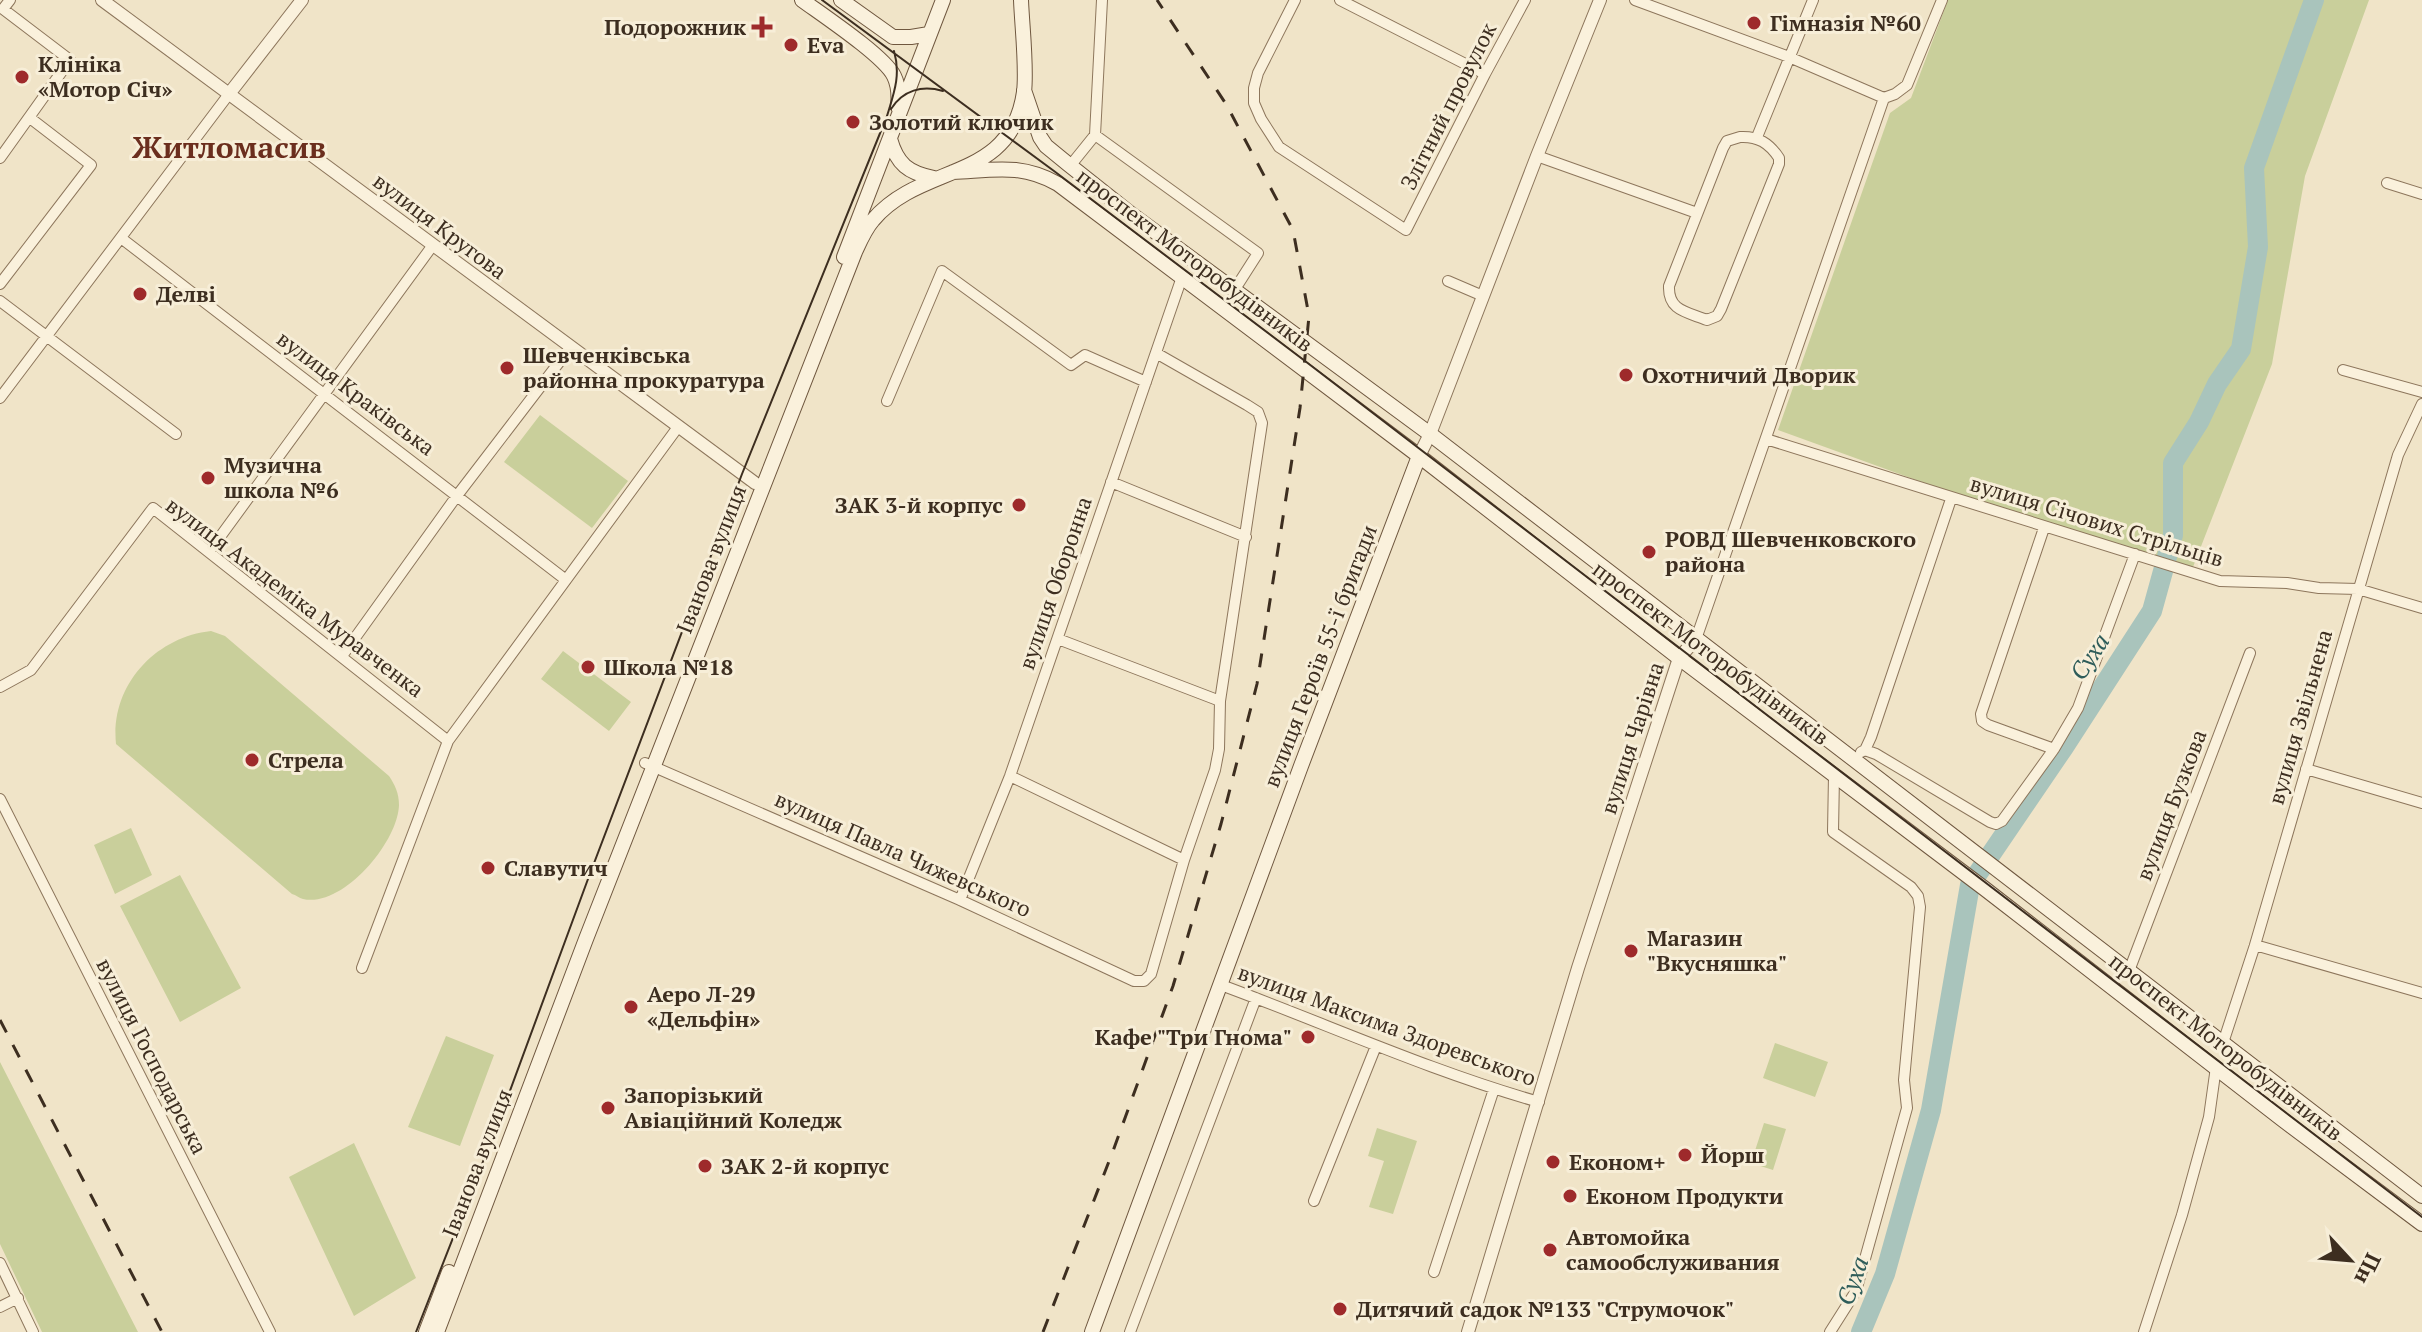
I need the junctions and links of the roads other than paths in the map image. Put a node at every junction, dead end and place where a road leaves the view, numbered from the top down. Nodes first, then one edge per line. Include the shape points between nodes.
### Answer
1 (102, 0) edge
2 (302, 0) edge
3 (802, 0) edge
4 (841, 0) edge
5 (943, 0) edge
6 (1021, 0) edge
7 (1102, 0) edge
8 (1295, 0) edge
9 (1340, 0) edge
10 (1525, 0) edge
11 (1600, 0) edge
12 (1635, 0) edge
13 (1813, 0) edge
14 (1942, 0) edge
15 (4, 8) edge
16 (929, 34) junction
17 (1789, 57) junction
18 (1485, 74) junction
19 (1024, 90) junction
20 (229, 94) junction
21 (1884, 98) junction
22 (30, 118) junction
23 (898, 119) junction
24 (1095, 135) junction
25 (1757, 137) junction
26 (890, 139) junction
27 (1537, 156) junction
28 (0, 158) edge
29 (1070, 166) junction
30 (953, 172) junction
31 (934, 178) junction
32 (2387, 183) dead end
33 (2422, 194) edge
34 (1697, 213) junction
35 (121, 238) junction
36 (433, 245) junction
37 (1182, 277) junction
38 (1448, 281) dead end
39 (0, 284) edge
40 (1235, 289) junction
41 (1483, 296) junction
42 (0, 301) edge
43 (46, 336) junction
44 (570, 348) junction
45 (1156, 353) junction
46 (2343, 370) dead end
47 (1146, 382) junction
48 (2422, 392) edge
49 (324, 394) junction
50 (0, 398) edge
51 (887, 401) dead end
52 (2422, 404) edge
53 (678, 427) junction
54 (176, 434) dead end
55 (1430, 434) junction
56 (1766, 439) junction
57 (1419, 456) junction
58 (1111, 482) junction
59 (755, 483) junction
60 (456, 497) junction
61 (1951, 499) junction
62 (2044, 528) junction
63 (1246, 537) junction
64 (209, 552) junction
65 (2135, 554) junction
66 (566, 580) junction
67 (2358, 589) junction
68 (2422, 608) edge
69 (1058, 639) junction
70 (1696, 639) junction
71 (2250, 653) dead end
72 (342, 656) junction
73 (1679, 658) junction
74 (0, 687) edge
75 (1220, 701) junction
76 (448, 741) junction
77 (2054, 749) junction
78 (1859, 754) junction
79 (650, 765) junction
80 (2306, 769) junction
81 (1834, 775) junction
82 (1010, 776) junction
83 (0, 799) edge
84 (2422, 803) edge
85 (1184, 860) junction
86 (960, 900) junction
87 (2255, 945) junction
88 (362, 968) dead end
89 (2129, 971) junction
90 (1221, 985) junction
91 (2422, 993) edge
92 (1256, 998) junction
93 (2223, 1043) junction
94 (1376, 1046) junction
95 (2216, 1067) junction
96 (1494, 1089) junction
97 (1539, 1102) junction
98 (2422, 1196) edge
99 (1314, 1201) dead end
100 (2422, 1224) edge
101 (0, 1263) edge
102 (1434, 1272) dead end
103 (18, 1298) junction
104 (0, 1307) edge
105 (33, 1332) edge
106 (270, 1332) edge
107 (426, 1332) edge
108 (437, 1332) edge
109 (1092, 1332) edge
110 (1130, 1332) edge
111 (1468, 1332) edge
112 (1830, 1332) edge
113 (2144, 1332) edge

1 - 20 street, вулиця Кругова
2 - 20 street
3 - 23 main road via 892,73
4 - 16 main road via 893,37
5 - 16 main road, Іванова вулиця
6 - 19 main road, Іванова вулиця
7 - 24 street
8 - 18 street, Злітний провулок via 1258,73 1254,103 1261,119 1279,147 1406,230
9 - 18 street
10 - 18 street, Злітний провулок
11 - 27 street, вулиця Героїв 55-ї бригади
12 - 17 street
13 - 17 street
14 - 21 street, вулиця Чарівна via 1907,85
15 - 22 street via 70,60
16 - 23 main road, Іванова вулиця
17 - 21 street
17 - 25 street
19 - 29 main road, проспект Моторобудівників via 1040,137
19 - 30 main road, Іванова вулиця via 1004,142
20 - 35 street
20 - 36 street, вулиця Кругова
21 - 56 street, вулиця Чарівна
22 - 28 street
22 - 39 street via 91,165
23 - 26 main road, Іванова вулиця
24 - 29 street
24 - 40 street via 1258,253
25 - 34 street via 1727,141
25 - 34 street via 1775,152 1779,164 1721,309 1707,320 1674,305 1668,294
26 - 31 main road via 895,158
26 - 59 main road, Іванова вулиця
27 - 34 street
27 - 41 street, вулиця Героїв 55-ї бригади
29 - 40 main road, проспект Моторобудівників
30 - 31 main road, Іванова вулиця
30 - 37 main road, проспект Моторобудівників via 1019,169 1039,174
31 - 79 main road, Іванова вулиця via 885,208 863,236
32 - 33 street
35 - 43 street
35 - 49 street, вулиця Краківська
36 - 44 street, вулиця Кругова
36 - 49 street
37 - 45 street, вулиця Оборонна
37 - 57 main road, проспект Моторобудівників
38 - 41 street
40 - 55 main road, проспект Моторобудівників
41 - 55 street, вулиця Героїв 55-ї бригади
42 - 43 street
43 - 50 street
43 - 54 street
44 - 53 street, вулиця Кругова
44 - 60 street
45 - 47 street, вулиця Оборонна
45 - 63 street via 1258,412 1262,423
46 - 48 street
47 - 51 street via 1085,355 1071,365 942,271
47 - 58 street, вулиця Оборонна
49 - 60 street, вулиця Краківська
49 - 64 street
52 - 67 street, вулиця Звільнена via 2398,455
53 - 59 street, вулиця Кругова
53 - 66 street
55 - 57 street, вулиця Героїв 55-ї бригади
55 - 70 main road, проспект Моторобудівників
56 - 61 street, вулиця Січових Стрільців
56 - 70 street, вулиця Чарівна
57 - 73 main road, проспект Моторобудівників
57 - 90 main road, вулиця Героїв 55-ї бригади
58 - 63 street
58 - 69 street, вулиця Оборонна
59 - 79 main road, Іванова вулиця
60 - 66 street, вулиця Краківська
60 - 72 street
61 - 62 street, вулиця Січових Стрільців
61 - 78 street
62 - 65 street, вулиця Січових Стрільців
62 - 77 street via 1981,714 1988,725
63 - 75 street
64 - 72 street, вулиця Академіка Муравченка
64 - 74 street, вулиця Академіка Муравченка via 153,508 31,670
65 - 67 street, вулиця Січових Стрільців via 2220,581
65 - 77 street via 2078,708
66 - 76 street
67 - 68 street, вулиця Січових Стрільців
67 - 80 street, вулиця Звільнена
69 - 75 street
69 - 82 street, вулиця Оборонна
70 - 73 street, вулиця Чарівна
70 - 78 main road, проспект Моторобудівників
71 - 89 street, вулиця Бузкова
72 - 76 street, вулиця Академіка Муравченка
73 - 81 main road, проспект Моторобудівників
73 - 97 street, вулиця Чарівна
75 - 85 street via 1215,770
76 - 88 street
77 - 78 street via 1996,824 1876,754
78 - 89 main road, проспект Моторобудівників via 1954,837
79 - 86 street, вулиця Павла Чижевського
79 - 107 main road, Іванова вулиця
79 - 108 main road, Іванова вулиця
80 - 84 street
80 - 87 street, вулиця Звільнена
81 - 95 main road, проспект Моторобудівників
81 - 112 street via 1833,832 1911,887 1920,907 1904,1080 1907,1108 1856,1291
82 - 85 street
82 - 86 street, вулиця Оборонна
83 - 106 street, вулиця Господарська
85 - 86 street, вулиця Павла Чижевського via 1151,974 1144,981 1134,981
87 - 91 street
87 - 93 street, вулиця Звільнена
89 - 93 main road, проспект Моторобудівників
90 - 92 street, вулиця Максима Здоревського
90 - 109 main road, вулиця Героїв 55-ї бригади
92 - 94 street, вулиця Максима Здоревського
92 - 110 street
93 - 98 main road, проспект Моторобудівників
94 - 96 street, вулиця Максима Здоревського
94 - 99 street
95 - 100 main road, проспект Моторобудівників
95 - 113 street via 2209,1117
96 - 97 street, вулиця Максима Здоревського
96 - 102 street
97 - 111 street, вулиця Чарівна
101 - 103 street
103 - 104 street
103 - 105 street

